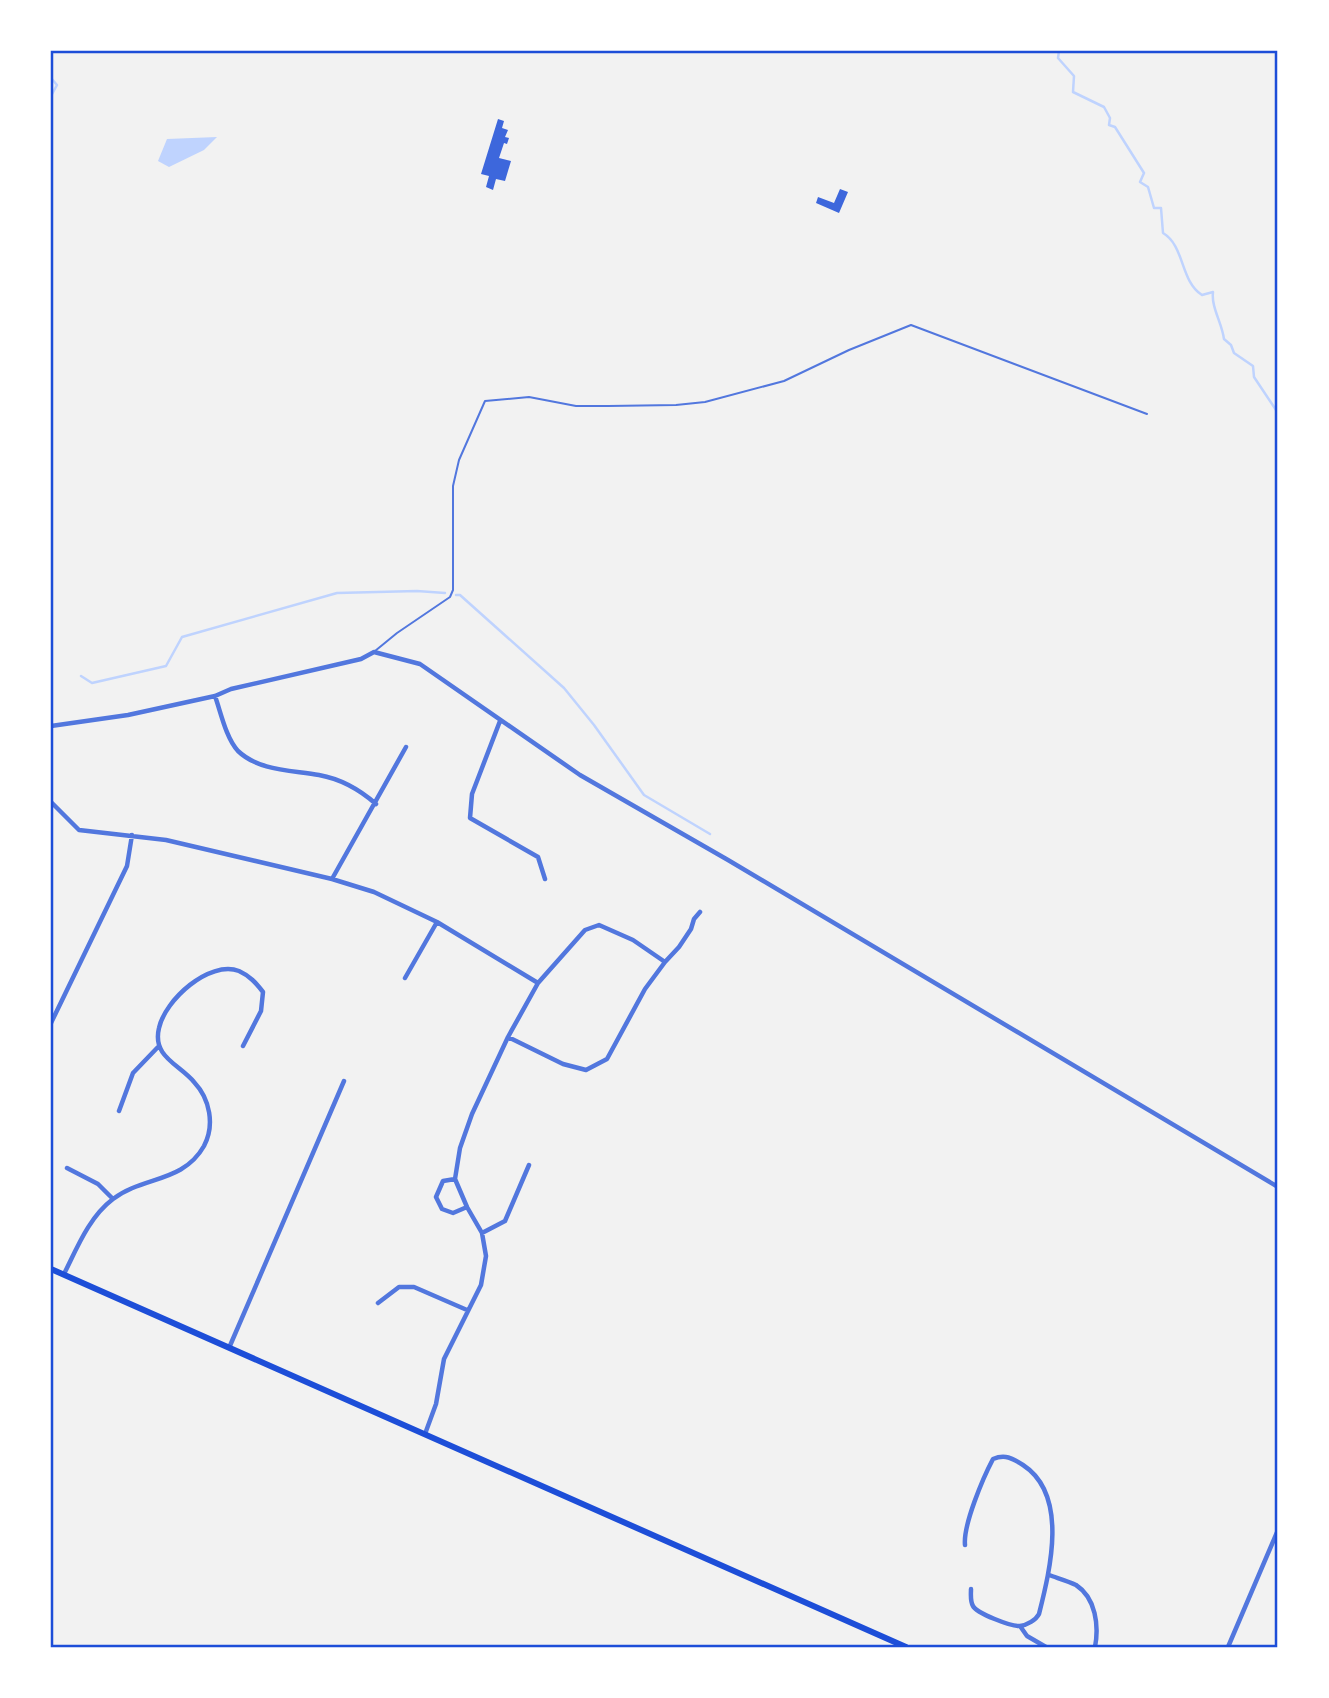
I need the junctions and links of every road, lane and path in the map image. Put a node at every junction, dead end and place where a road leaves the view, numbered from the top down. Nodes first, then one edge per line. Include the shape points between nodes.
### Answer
1 (1147, 414) dead end
2 (374, 652) junction
3 (215, 696) junction
4 (500, 721) junction
5 (51, 726) edge
6 (406, 747) dead end
7 (51, 802) edge
8 (376, 804) junction
9 (132, 835) junction
10 (332, 879) junction
11 (545, 879) dead end
12 (700, 912) dead end
13 (437, 922) junction
14 (665, 962) junction
15 (405, 978) dead end
16 (538, 983) junction
17 (51, 1023) edge
18 (508, 1037) junction
19 (243, 1046) dead end
20 (158, 1047) junction
21 (344, 1081) dead end
22 (119, 1111) dead end
23 (529, 1165) dead end
24 (67, 1168) dead end
25 (456, 1179) junction
26 (1278, 1187) edge
27 (113, 1199) junction
28 (467, 1207) junction
29 (482, 1233) junction
30 (51, 1269) edge
31 (64, 1274) junction
32 (378, 1303) dead end
33 (467, 1310) junction
34 (228, 1348) junction
35 (425, 1434) junction
36 (1278, 1530) edge
37 (965, 1545) dead end
38 (1049, 1575) junction
39 (971, 1588) dead end
40 (1020, 1626) junction
41 (906, 1647) edge
42 (1046, 1647) edge
43 (1095, 1647) edge
44 (1228, 1647) edge

1 - 2 lane via 911,325 784,381 705,402 576,406 529,397 485,401 459,460 453,486 450,597
2 - 3 street
2 - 4 street via 420,664
3 - 5 street
3 - 8 street via 236,749 253,762 358,788
4 - 11 street via 472,794 470,818 538,857
4 - 26 street via 580,775
6 - 8 street
7 - 9 street via 79,830
8 - 10 street
9 - 10 street
9 - 17 street via 127,866
10 - 13 street via 374,892
12 - 14 street
13 - 15 street
13 - 16 street
14 - 16 street via 633,940 599,925 585,930
14 - 18 street via 607,1059 586,1070
16 - 18 street
18 - 25 street via 472,1114 460,1148
19 - 20 street via 261,1011 263,992 254,979 237,970 214,972 189,985 164,1016
20 - 22 street via 133,1073
20 - 27 street via 194,1081 207,1101 211,1124 191,1163 174,1175 135,1186
21 - 34 street
23 - 29 street via 505,1221
24 - 27 street via 98,1184
25 - 28 street
25 - 28 street via 443,1181 436,1197 442,1209 453,1213
27 - 31 street via 85,1232
28 - 29 street
29 - 33 street via 486,1256 481,1285
30 - 31 main road
31 - 34 main road
32 - 33 street via 399,1287 414,1287
33 - 35 street via 444,1359
34 - 35 main road
35 - 41 main road
36 - 44 street
37 - 38 street via 967,1520 989,1466 993,1459 1009,1456 1035,1475 1049,1503
38 - 40 street via 1037,1618
38 - 43 street via 1077,1586 1093,1606 1098,1634
39 - 40 street via 977,1611
40 - 42 street

